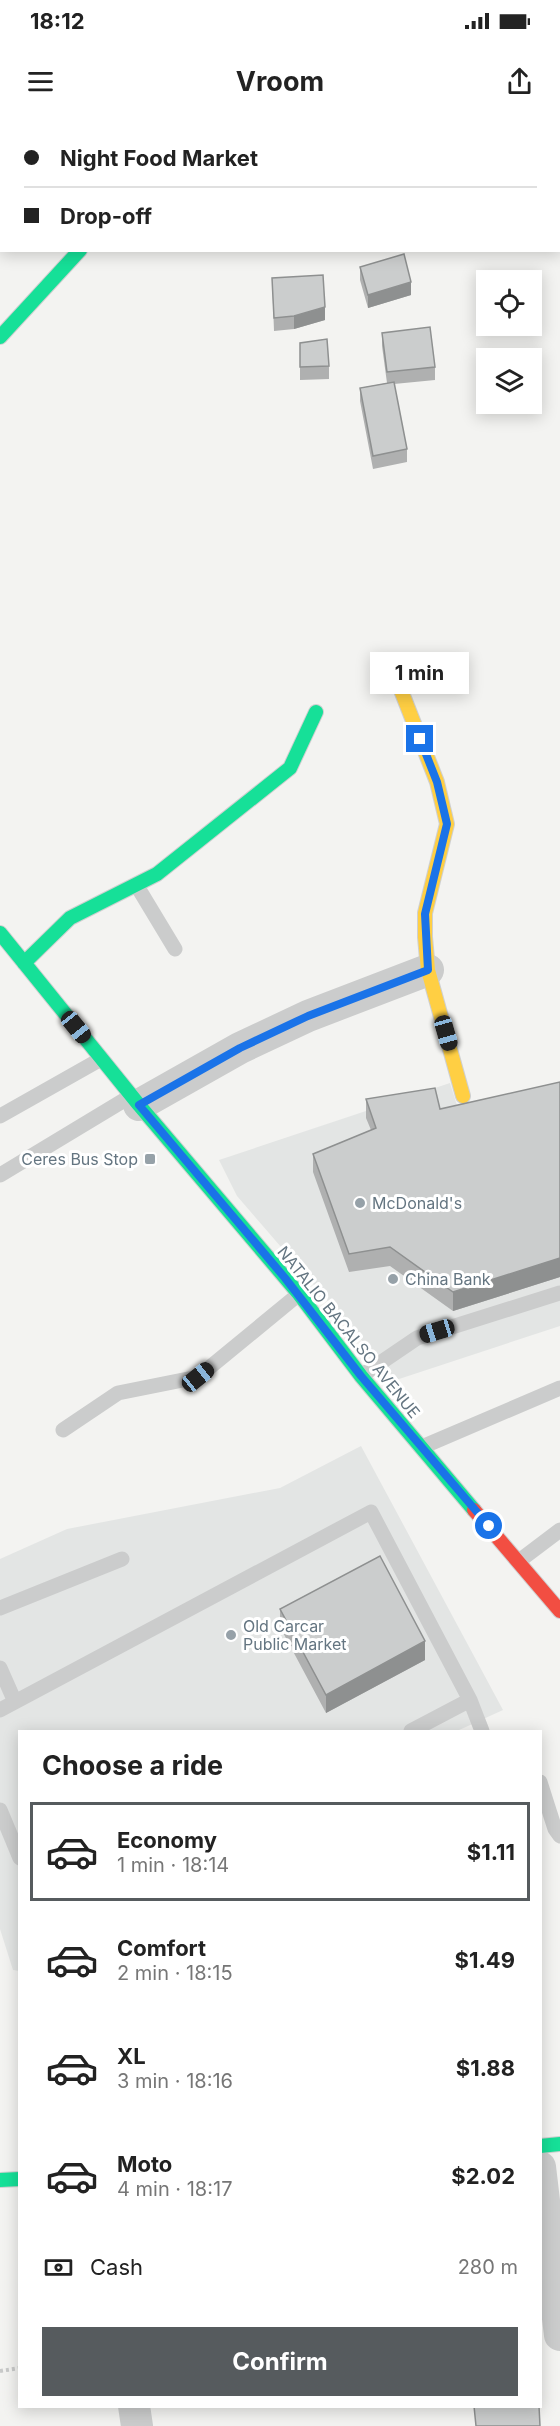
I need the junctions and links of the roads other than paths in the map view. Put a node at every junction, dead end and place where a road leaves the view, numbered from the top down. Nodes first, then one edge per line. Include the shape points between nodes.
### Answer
1 (78, 252) edge
2 (0, 337) edge
3 (395, 675) dead end
4 (316, 712) dead end
5 (137, 886) junction
6 (0, 933) edge
7 (176, 949) dead end
8 (24, 963) junction
9 (428, 970) junction
10 (101, 1059) junction
11 (463, 1096) dead end
12 (135, 1100) junction
13 (0, 1116) edge
14 (0, 1175) edge
15 (560, 1293) edge
16 (298, 1294) junction
17 (361, 1376) junction
18 (560, 1388) edge
19 (63, 1430) dead end
20 (422, 1447) junction
21 (560, 1530) edge
22 (122, 1559) dead end
23 (519, 1561) junction
24 (0, 1608) edge
25 (560, 1611) edge
26 (0, 1668) edge
27 (470, 1700) junction
28 (15, 1702) junction
29 (0, 1710) edge
30 (413, 1730) edge
31 (482, 1730) edge
32 (542, 1794) edge
33 (0, 1810) edge
34 (546, 1818) edge
35 (560, 1836) edge
36 (18, 1853) edge
37 (560, 2144) edge
38 (542, 2146) edge
39 (18, 2179) edge
40 (0, 2180) edge
41 (542, 2204) edge
42 (546, 2275) edge
43 (560, 2335) edge
44 (134, 2408) edge
45 (137, 2426) edge

1 - 2 main road
3 - 9 main road via 437,782 447,824 425,914
4 - 5 main road via 290,768
5 - 7 lane
5 - 8 main road via 70,918
6 - 8 main road, NATALIO BACALSO AVENUE
8 - 10 main road, NATALIO BACALSO AVENUE
9 - 11 main road
9 - 12 street via 308,1016
10 - 12 main road, NATALIO BACALSO AVENUE
10 - 13 lane
12 - 14 lane
12 - 16 main road, NATALIO BACALSO AVENUE
15 - 17 lane via 417,1338
16 - 17 main road, NATALIO BACALSO AVENUE
16 - 19 lane via 198,1377 118,1393
17 - 20 main road, NATALIO BACALSO AVENUE
18 - 20 lane
20 - 23 main road, NATALIO BACALSO AVENUE
21 - 23 lane
22 - 24 lane
23 - 25 main road, NATALIO BACALSO AVENUE
26 - 28 lane
27 - 28 lane via 371,1512
27 - 30 lane
27 - 31 lane
28 - 29 lane
32 - 34 lane
33 - 36 lane
34 - 35 lane
37 - 38 main road
39 - 40 main road
41 - 42 street
42 - 43 street
44 - 45 street

